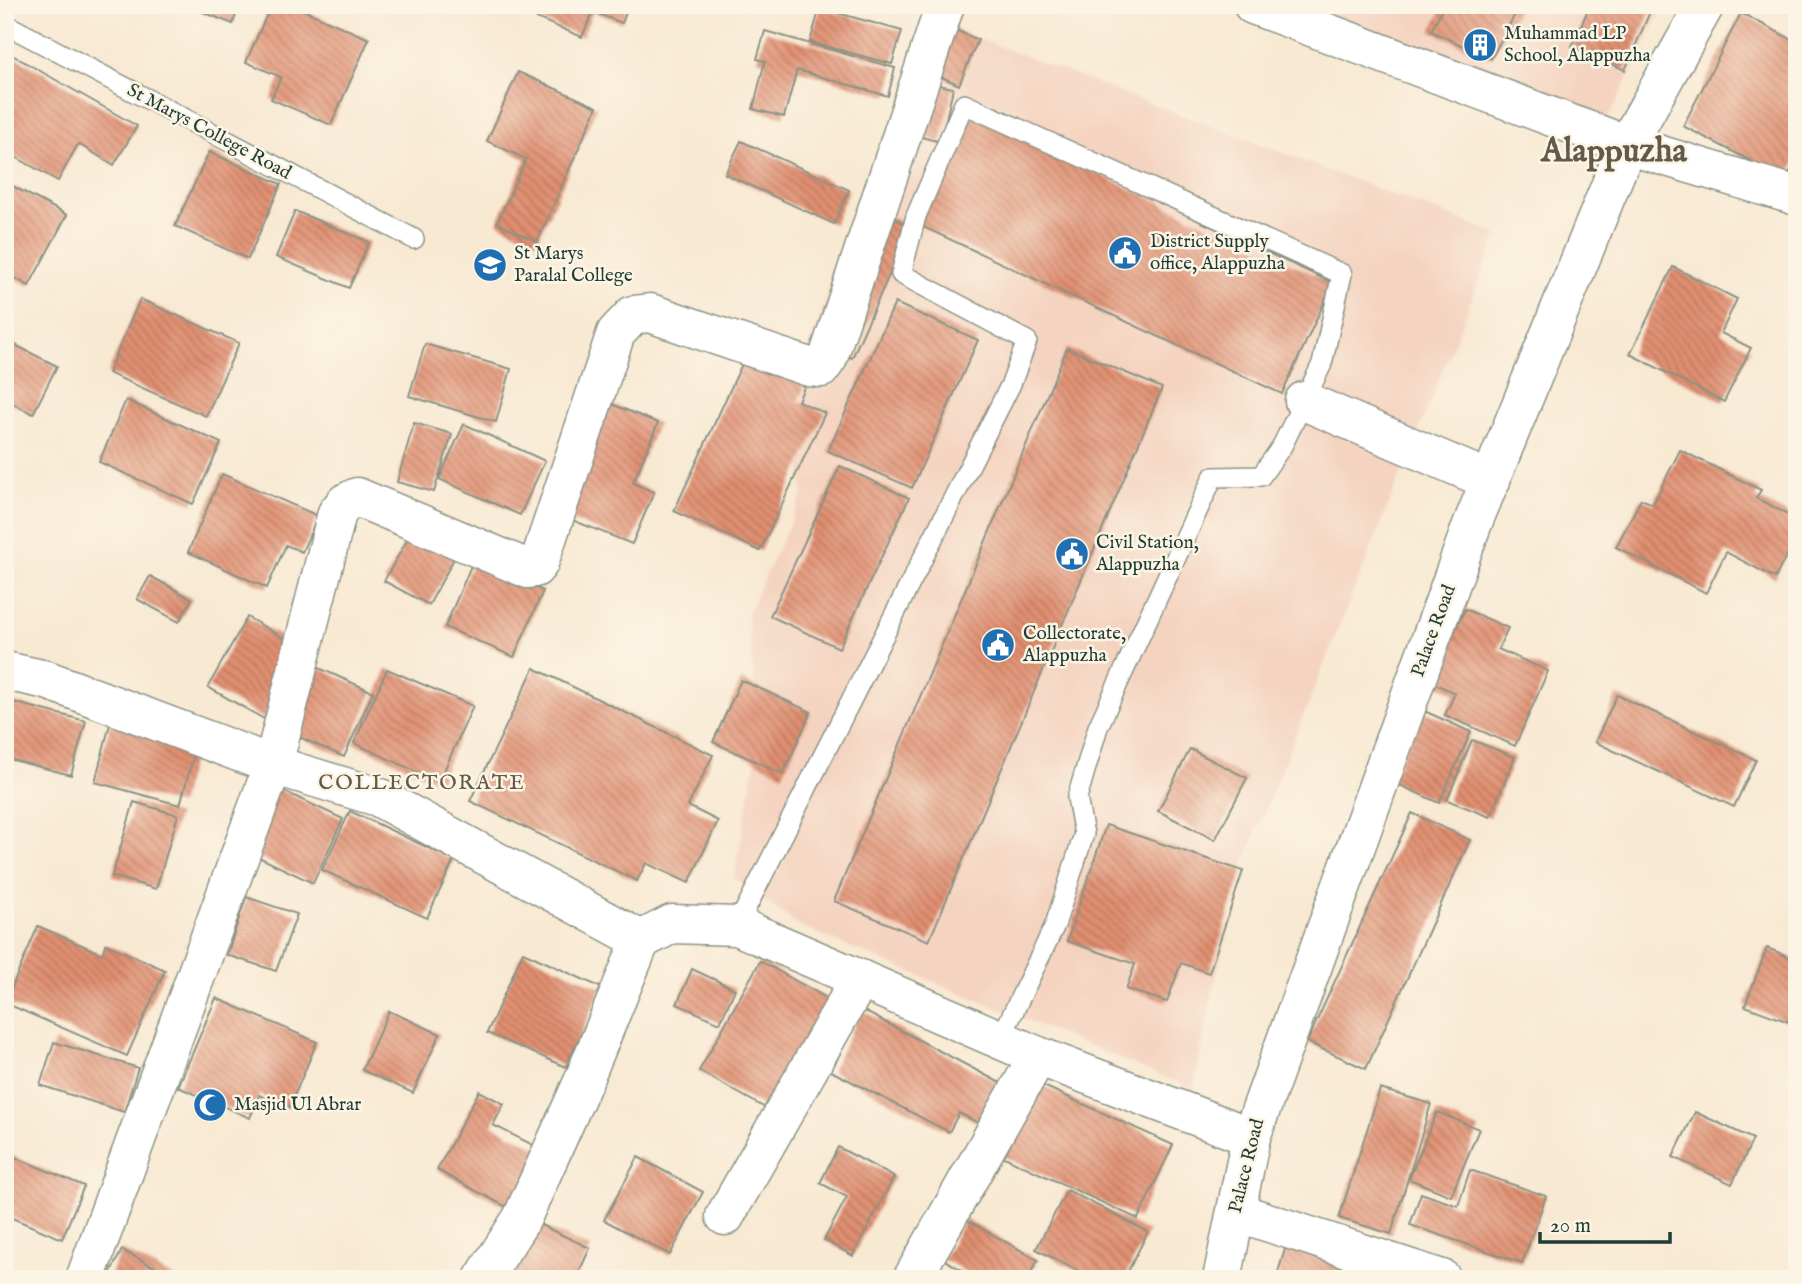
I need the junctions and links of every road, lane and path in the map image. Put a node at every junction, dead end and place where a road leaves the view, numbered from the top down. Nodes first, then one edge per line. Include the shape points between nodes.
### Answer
1 (945, 5) edge
2 (1253, 5) edge
3 (1704, 5) edge
4 (5, 24) edge
5 (1627, 145) junction
6 (1797, 196) edge
7 (414, 239) dead end
8 (1304, 401) junction
9 (1491, 481) junction
10 (5, 671) edge
11 (272, 765) junction
12 (737, 926) junction
13 (641, 940) junction
14 (860, 979) junction
15 (1000, 1040) junction
16 (1038, 1056) junction
17 (1251, 1138) junction
18 (1236, 1212) junction
19 (725, 1216) dead end
20 (85, 1279) edge
21 (483, 1279) edge
22 (912, 1279) edge
23 (1222, 1279) edge
24 (1442, 1279) edge

1 - 11 street via 821,368 650,313 633,315 616,333 535,568 528,569 357,497 345,503 337,513
2 - 5 street
3 - 5 street, Palace Road
4 - 7 lane, St Marys College Road
5 - 6 street
5 - 9 street, Palace Road
8 - 9 street
8 - 12 lane via 1322,364 1342,274 964,104 916,216 901,274 1027,341 1011,384
8 - 15 lane via 1261,476 1213,477 1098,727 1077,798 1084,834 1055,925
9 - 17 street, Palace Road
10 - 11 street via 47,680
11 - 13 street via 377,797
11 - 20 street
12 - 13 street via 673,924
12 - 14 street
13 - 21 street via 522,1218
14 - 15 street
14 - 19 street
15 - 16 street
16 - 17 street
16 - 22 street
17 - 18 street, Palace Road
18 - 23 street, Palace Road
18 - 24 street

